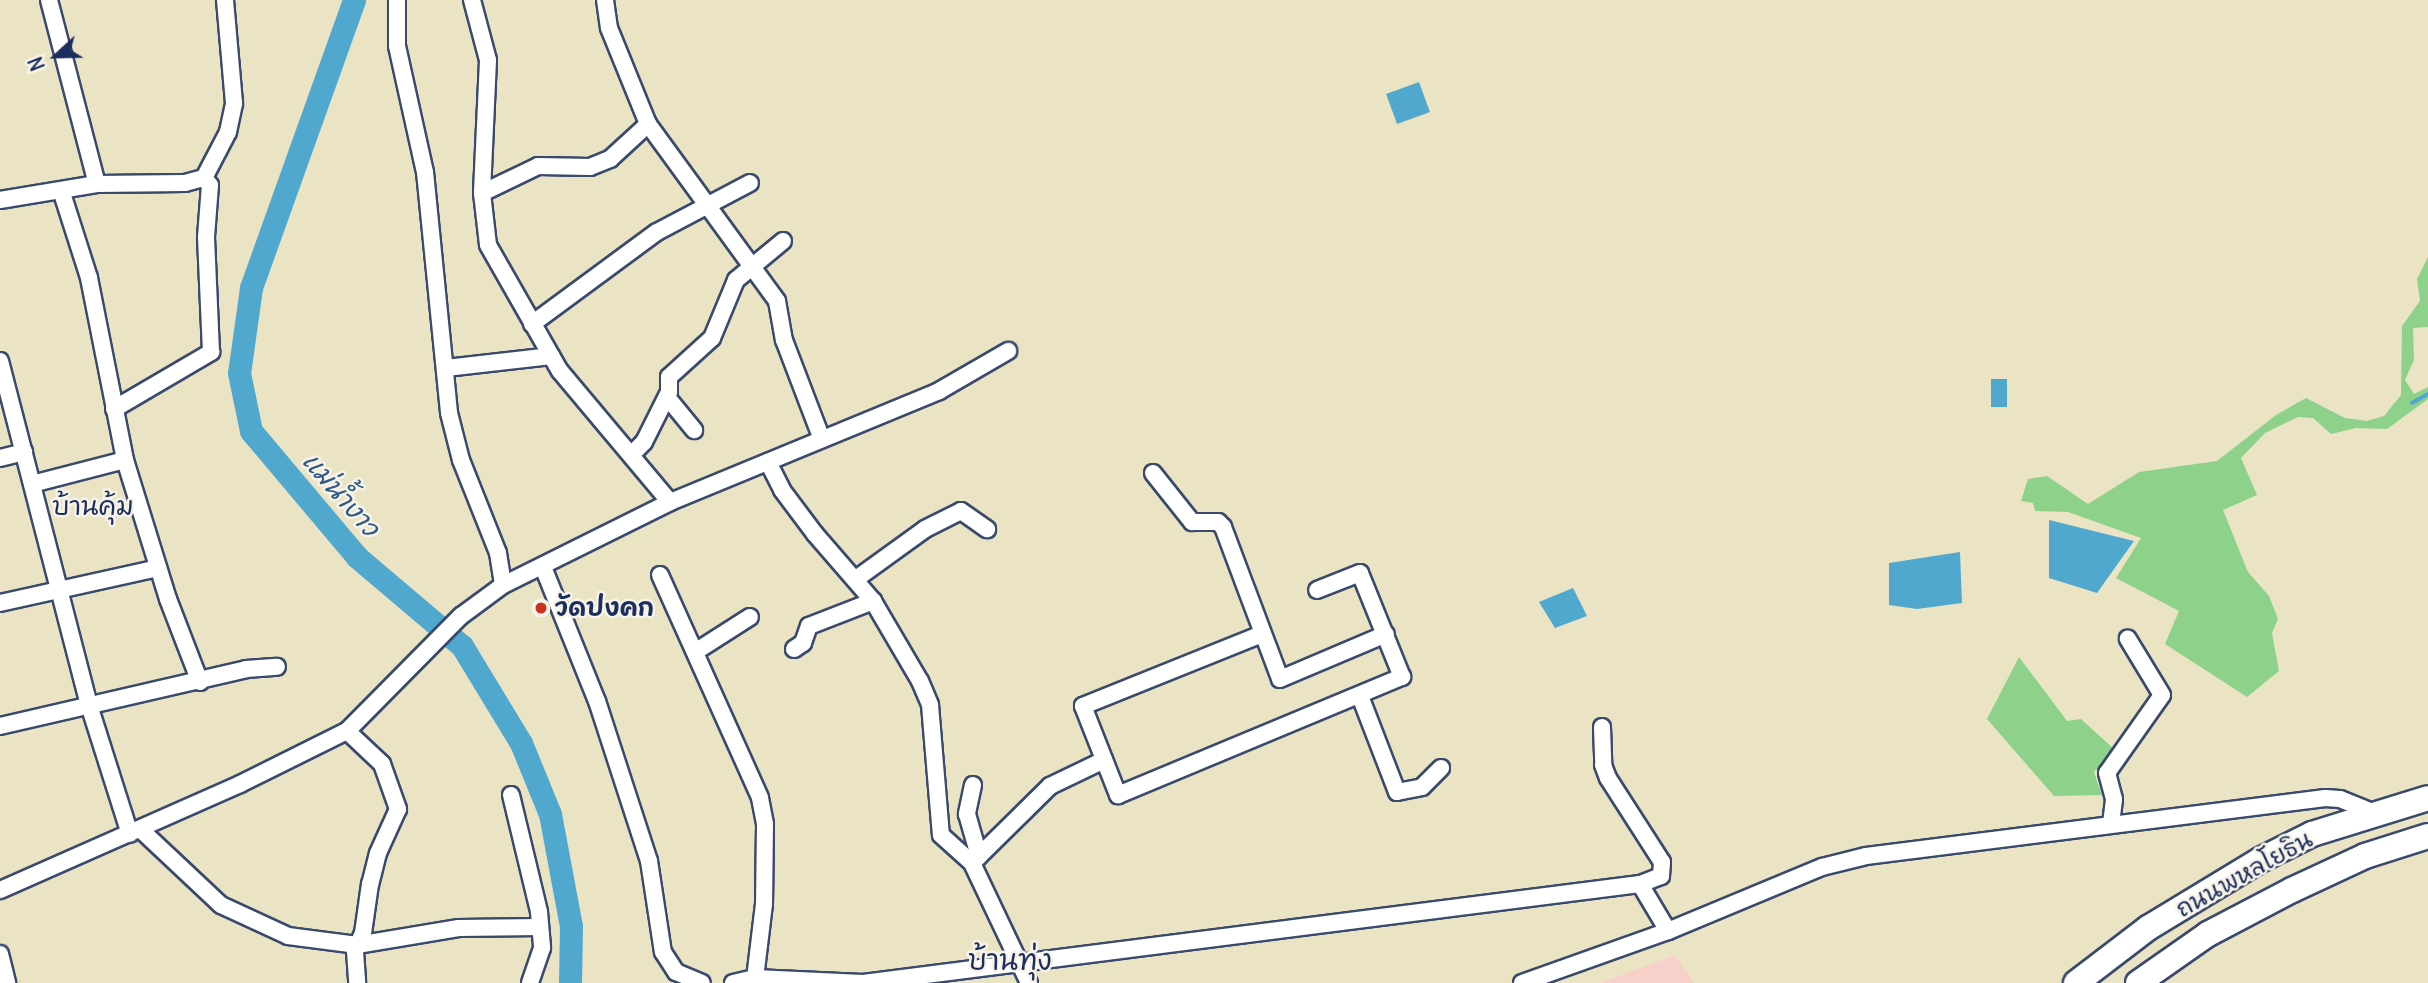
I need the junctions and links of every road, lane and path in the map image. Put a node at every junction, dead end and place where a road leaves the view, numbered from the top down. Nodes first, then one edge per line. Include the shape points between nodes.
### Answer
1 (50, 0) edge
2 (225, 0) edge
3 (397, 0) edge
4 (472, 0) edge
5 (605, 0) edge
6 (648, 124) junction
7 (204, 177) junction
8 (750, 183) dead end
9 (97, 184) junction
10 (61, 190) junction
11 (482, 193) junction
12 (0, 201) edge
13 (710, 204) junction
14 (783, 241) dead end
15 (749, 265) junction
16 (532, 324) junction
17 (1008, 351) dead end
18 (551, 356) junction
19 (0, 361) edge
20 (446, 368) junction
21 (667, 397) junction
22 (114, 409) junction
23 (694, 430) dead end
24 (821, 437) junction
25 (24, 452) junction
26 (632, 454) junction
27 (0, 458) edge
28 (125, 460) junction
29 (768, 462) junction
30 (1153, 473) dead end
31 (32, 484) junction
32 (670, 502) junction
33 (987, 529) dead end
34 (543, 567) junction
35 (158, 568) junction
36 (660, 575) dead end
37 (856, 579) junction
38 (503, 585) junction
39 (1317, 590) dead end
40 (60, 591) junction
41 (873, 601) junction
42 (0, 603) edge
43 (750, 617) dead end
44 (1386, 634) junction
45 (1262, 635) junction
46 (2128, 639) dead end
47 (794, 649) dead end
48 (695, 652) junction
49 (277, 667) dead end
50 (200, 682) junction
51 (1360, 696) junction
52 (89, 705) junction
53 (0, 726) edge
54 (1602, 727) dead end
55 (346, 731) junction
56 (1104, 760) junction
57 (1441, 768) dead end
58 (973, 785) dead end
59 (511, 795) dead end
60 (2428, 797) edge
61 (2374, 813) junction
62 (2110, 824) junction
63 (135, 831) junction
64 (2428, 836) edge
65 (976, 860) junction
66 (1640, 884) junction
67 (0, 890) edge
68 (540, 927) junction
69 (1668, 931) junction
70 (358, 946) junction
71 (0, 954) edge
72 (1018, 962) junction
73 (675, 977) edge
74 (755, 978) junction
75 (7, 983) edge
76 (356, 983) edge
77 (530, 983) edge
78 (702, 983) edge
79 (733, 983) edge
80 (1029, 983) edge
81 (1522, 983) edge
82 (2076, 983) edge
83 (2138, 983) edge

1 - 9 street
2 - 7 street via 234,103 228,132
3 - 20 street via 397,46 425,173
4 - 11 street via 488,60
5 - 6 street via 610,28
6 - 11 street via 610,159 590,167 538,166
6 - 13 street
7 - 9 street via 185,183
7 - 22 street via 210,185 206,249 211,352
8 - 13 street
9 - 10 street
10 - 12 street
10 - 22 street via 89,278
11 - 16 street via 488,245
13 - 15 street
13 - 16 street via 657,232
14 - 15 street
15 - 21 street via 727,298 712,338 669,377
15 - 24 street via 778,301 785,340
16 - 18 street
17 - 24 street via 939,391
18 - 20 street
18 - 26 street
19 - 25 street
20 - 38 street via 455,438 498,553
21 - 23 street
21 - 26 street via 644,442
22 - 28 street
24 - 29 street
25 - 27 street
25 - 31 street
26 - 32 street
28 - 31 street
28 - 35 street
29 - 32 street
29 - 37 street via 807,523
30 - 45 street via 1192,522 1218,522 1223,527
31 - 40 street
32 - 34 street
33 - 37 street via 961,511 925,529
34 - 38 street
34 - 73 street via 597,701 649,861 663,952
35 - 40 street
35 - 50 street
36 - 48 street
37 - 41 street
38 - 55 street via 461,616
39 - 44 street via 1360,573
40 - 42 street
40 - 52 street
41 - 47 street via 809,626 803,643
41 - 65 street via 930,705 941,835
43 - 48 street
44 - 45 street via 1280,679
44 - 51 street via 1402,677
45 - 56 street via 1083,706
46 - 62 street via 2162,695 2107,773 2114,799
48 - 74 street via 762,808 764,904
49 - 50 street via 246,669
50 - 52 street
51 - 56 street via 1118,795
51 - 57 street via 1397,792 1422,787
52 - 53 street
52 - 63 street
54 - 66 street via 1608,778 1662,862 1661,876
55 - 63 street
55 - 70 street via 382,764 398,809 377,853
56 - 65 street via 1050,786
58 - 65 street via 968,814
59 - 68 street
60 - 61 highway, ถนนพหลโยธิน
61 - 62 street via 2325,798
61 - 82 highway, ถนนพหลโยธิน via 2312,835 2197,896
62 - 69 street via 1855,859 1774,886
63 - 67 street
63 - 70 street via 221,905 288,936
64 - 83 highway, ถนนพหลโยธิน via 2365,856 2291,890 2208,934
65 - 72 street
66 - 69 street
66 - 72 street
68 - 70 street via 459,928
68 - 77 street via 542,948
69 - 81 street
70 - 76 street
71 - 75 street
72 - 74 street via 863,983
72 - 80 street
73 - 78 street
74 - 79 street

